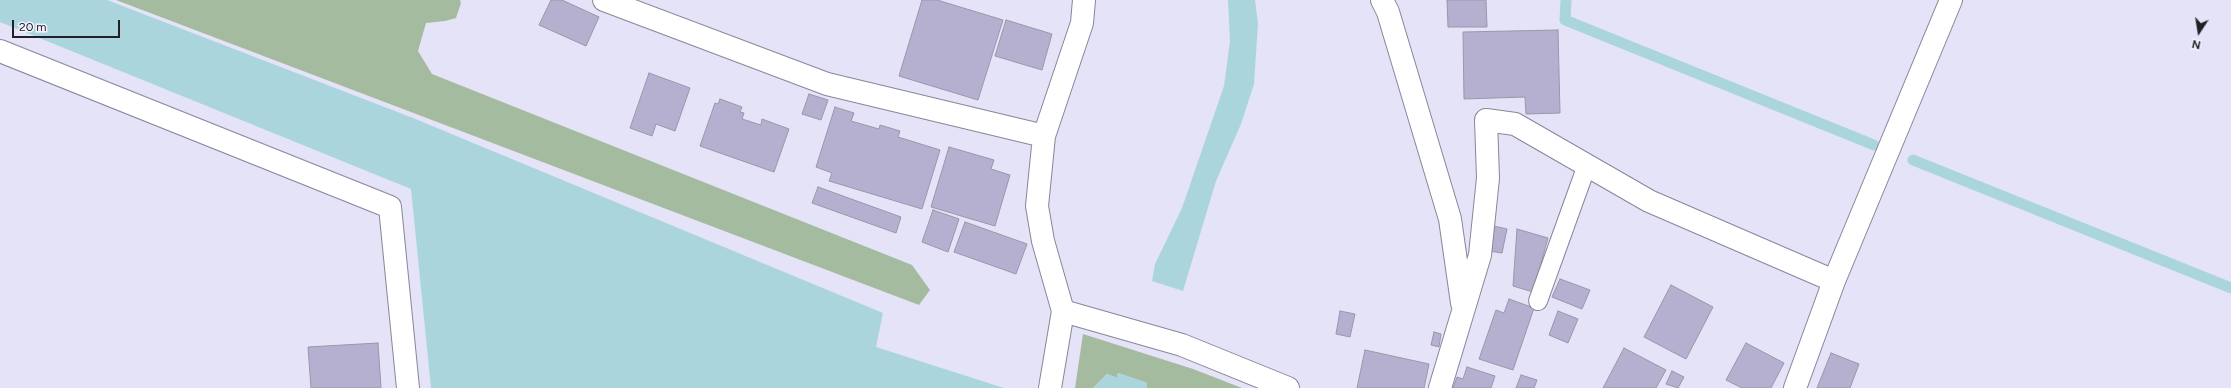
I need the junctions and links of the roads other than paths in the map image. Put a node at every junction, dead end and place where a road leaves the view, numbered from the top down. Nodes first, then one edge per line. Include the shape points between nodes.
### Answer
1 (604, 0) edge
2 (1084, 0) edge
3 (1382, 0) edge
4 (1951, 0) edge
5 (0, 51) edge
6 (1044, 136) junction
7 (1587, 165) junction
8 (1834, 281) junction
9 (1538, 301) dead end
10 (1463, 308) junction
11 (1063, 311) junction
12 (1050, 386) edge
13 (408, 388) edge
14 (1288, 388) edge
15 (1440, 388) edge
16 (1795, 388) edge

1 - 6 street via 827,84
2 - 6 street via 1082,23
3 - 10 street via 1388,12 1450,219
4 - 8 street
5 - 13 street via 390,207
6 - 11 street via 1036,206
7 - 8 street via 1649,201
7 - 9 lane
7 - 10 street via 1515,124 1486,120 1488,178 1480,255
8 - 16 street
10 - 15 street
11 - 12 street
11 - 14 street via 1182,345

